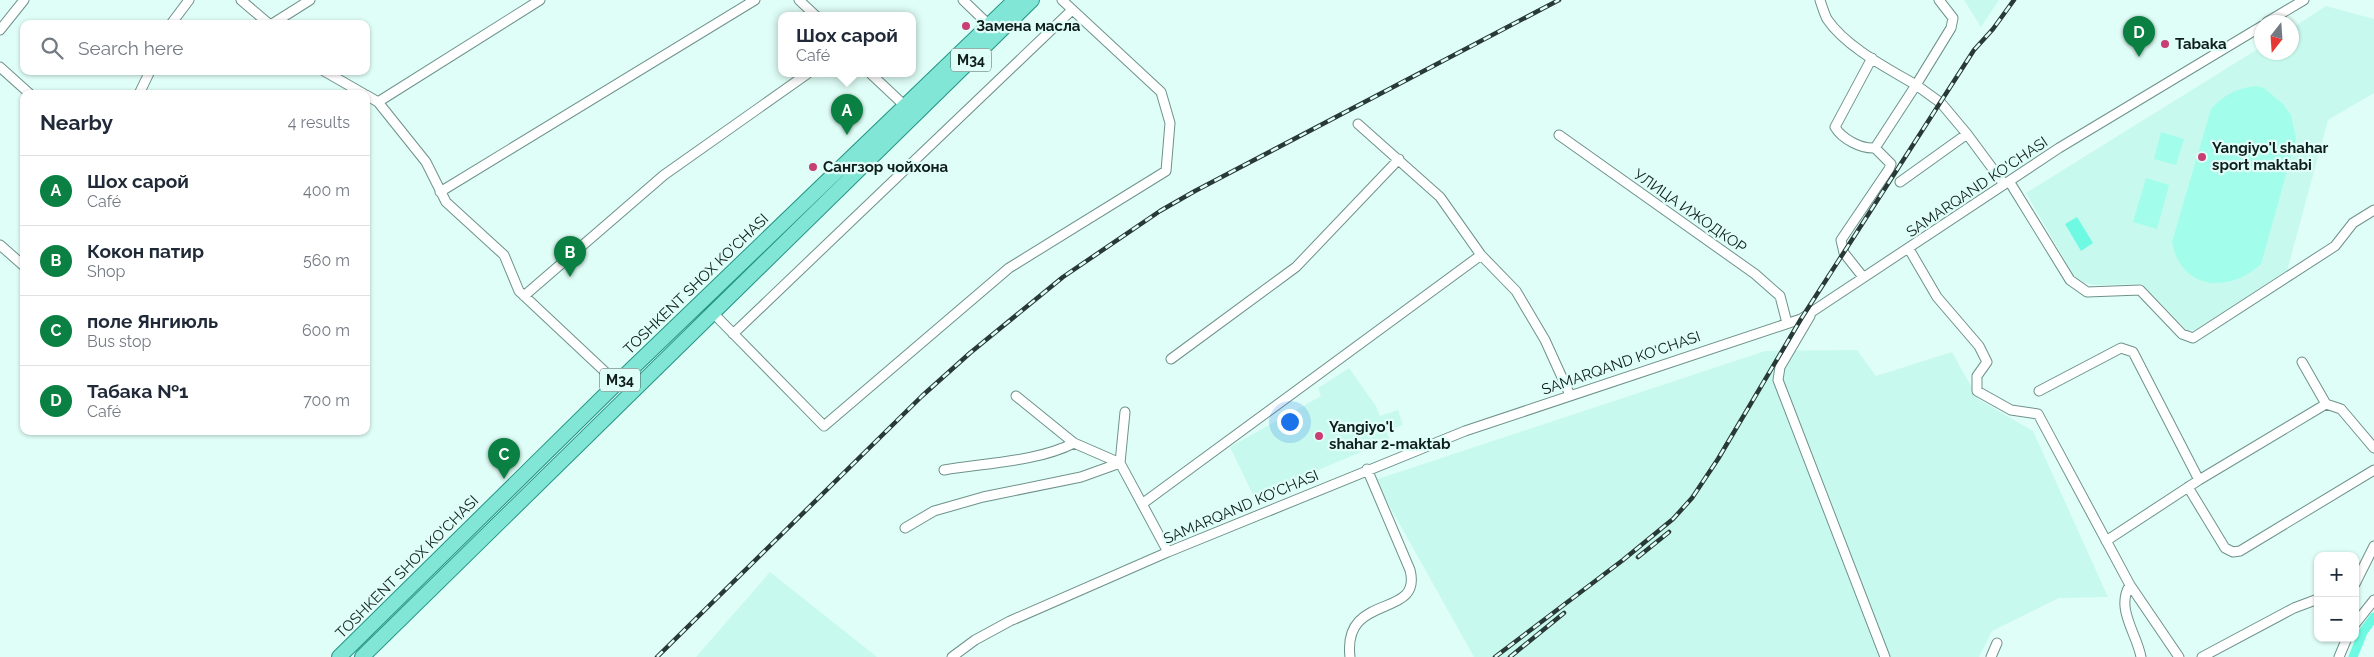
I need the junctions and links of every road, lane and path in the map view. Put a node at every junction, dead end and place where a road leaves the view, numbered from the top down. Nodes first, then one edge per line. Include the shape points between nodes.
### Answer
1 (24, 0) edge
2 (189, 0) edge
3 (241, 0) edge
4 (310, 0) edge
5 (540, 0) edge
6 (755, 0) edge
7 (799, 0) edge
8 (963, 0) edge
9 (1015, 0) edge
10 (1032, 0) edge
11 (1062, 0) edge
12 (1820, 0) edge
13 (1939, 0) edge
14 (2304, 0) edge
15 (1072, 10) junction
16 (812, 12) edge
17 (2279, 15) edge
18 (174, 20) edge
19 (265, 20) edge
20 (277, 20) edge
21 (989, 25) junction
22 (0, 30) edge
23 (2254, 31) edge
24 (1872, 58) junction
25 (0, 68) edge
26 (148, 75) edge
27 (331, 75) edge
28 (803, 77) edge
29 (874, 77) edge
30 (945, 77) junction
31 (1916, 84) junction
32 (25, 90) edge
33 (142, 90) edge
34 (358, 90) edge
35 (370, 97) edge
36 (378, 102) junction
37 (905, 106) junction
38 (1358, 124) dead end
39 (1967, 134) junction
40 (1559, 135) dead end
41 (1875, 148) junction
42 (1399, 159) junction
43 (1900, 182) dead end
44 (2007, 183) junction
45 (440, 192) junction
46 (2374, 210) edge
47 (0, 245) edge
48 (1909, 249) junction
49 (1481, 255) junction
50 (20, 262) edge
51 (1863, 277) junction
52 (524, 296) junction
53 (1814, 310) junction
54 (713, 313) junction
55 (1787, 323) junction
56 (733, 334) junction
57 (1171, 359) dead end
58 (2302, 362) dead end
59 (617, 383) junction
60 (2040, 391) dead end
61 (1570, 395) junction
62 (1016, 396) dead end
63 (2326, 404) junction
64 (1125, 412) dead end
65 (1074, 443) junction
66 (2374, 448) edge
67 (1120, 463) junction
68 (1367, 469) junction
69 (944, 470) dead end
70 (2374, 470) edge
71 (2199, 480) junction
72 (2188, 487) junction
73 (1142, 504) junction
74 (905, 528) dead end
75 (2106, 541) junction
76 (2374, 546) edge
77 (1168, 552) junction
78 (2359, 576) edge
79 (2130, 585) junction
80 (2314, 600) edge
81 (2374, 600) edge
82 (2359, 619) edge
83 (2345, 642) edge
84 (1997, 643) dead end
85 (339, 657) edge
86 (362, 657) edge
87 (952, 657) edge
88 (1350, 657) edge
89 (1885, 657) edge
90 (1991, 657) edge
91 (2141, 657) edge
92 (2179, 657) edge
93 (2202, 657) edge
94 (2339, 657) edge

1 - 22 street
2 - 18 street
3 - 19 street
4 - 20 street
5 - 36 street
6 - 45 street
7 - 16 street
8 - 21 street
9 - 21 main road, TOSHKENT SHOX KO'CHASI / M34
10 - 30 main road, TOSHKENT SHOX KO'CHASI / M34
11 - 15 street
12 - 24 street via 1827,19
13 - 31 street via 1953,18 1951,28
14 - 17 street
15 - 56 street
15 - 56 street via 1161,92 1170,123 1166,171 1009,268 824,426
21 - 30 main road, TOSHKENT SHOX KO'CHASI / M34
23 - 44 street, SAMARQAND KO'CHASI
24 - 31 street
24 - 41 street via 1835,127 1840,136 1867,148
25 - 32 street
26 - 33 street
27 - 34 street
28 - 52 street via 664,175
29 - 37 street
30 - 37 main road, TOSHKENT SHOX KO'CHASI / M34
30 - 54 main road, TOSHKENT SHOX KO'CHASI / M34
31 - 39 street via 1941,103
31 - 41 street
35 - 36 street
36 - 45 street via 426,162
37 - 59 main road, TOSHKENT SHOX KO'CHASI / M34
38 - 42 street
39 - 43 street
39 - 44 street
40 - 55 street, УЛИЦА ИЖОДКОР via 1755,274 1780,296
41 - 51 street via 1891,164 1890,169 1841,240 1844,253
42 - 49 street via 1440,197
42 - 57 street via 1296,267
44 - 46 street via 2070,280 2088,292 2140,290 2182,334 2193,338 2335,246 2353,223
44 - 48 street, SAMARQAND KO'CHASI
45 - 52 street via 446,202 504,255 516,287
47 - 50 street
48 - 51 street, SAMARQAND KO'CHASI
48 - 75 street via 1938,297 1979,346 1987,362 1977,376 1977,391 2011,410 2038,414
49 - 61 street via 1516,291 1545,340
49 - 73 street
51 - 53 street, SAMARQAND KO'CHASI
52 - 59 street
53 - 55 street, SAMARQAND KO'CHASI
53 - 89 street via 1780,367 1778,380
54 - 56 street
54 - 86 main road, TOSHKENT SHOX KO'CHASI / M34
55 - 61 street, SAMARQAND KO'CHASI
58 - 63 street
59 - 85 main road, TOSHKENT SHOX KO'CHASI / M34
60 - 71 street via 2121,348 2133,352
61 - 68 street, SAMARQAND KO'CHASI
62 - 65 street
63 - 66 street via 2341,409
63 - 71 street
64 - 67 street
65 - 67 street
65 - 69 street via 1035,456
67 - 73 street
67 - 74 street via 1081,477 983,497 934,511
68 - 77 street, SAMARQAND KO'CHASI
68 - 88 street via 1410,570 1412,584 1402,598 1356,622 1351,634
70 - 72 street via 2240,551 2232,552 2225,548
71 - 72 street
72 - 75 street
73 - 77 street
75 - 79 street
76 - 78 street
77 - 87 street, SAMARQAND KO'CHASI via 992,630
79 - 91 street via 2125,601 2128,622
79 - 92 street
80 - 93 street
81 - 82 street
83 - 94 street
84 - 90 street

